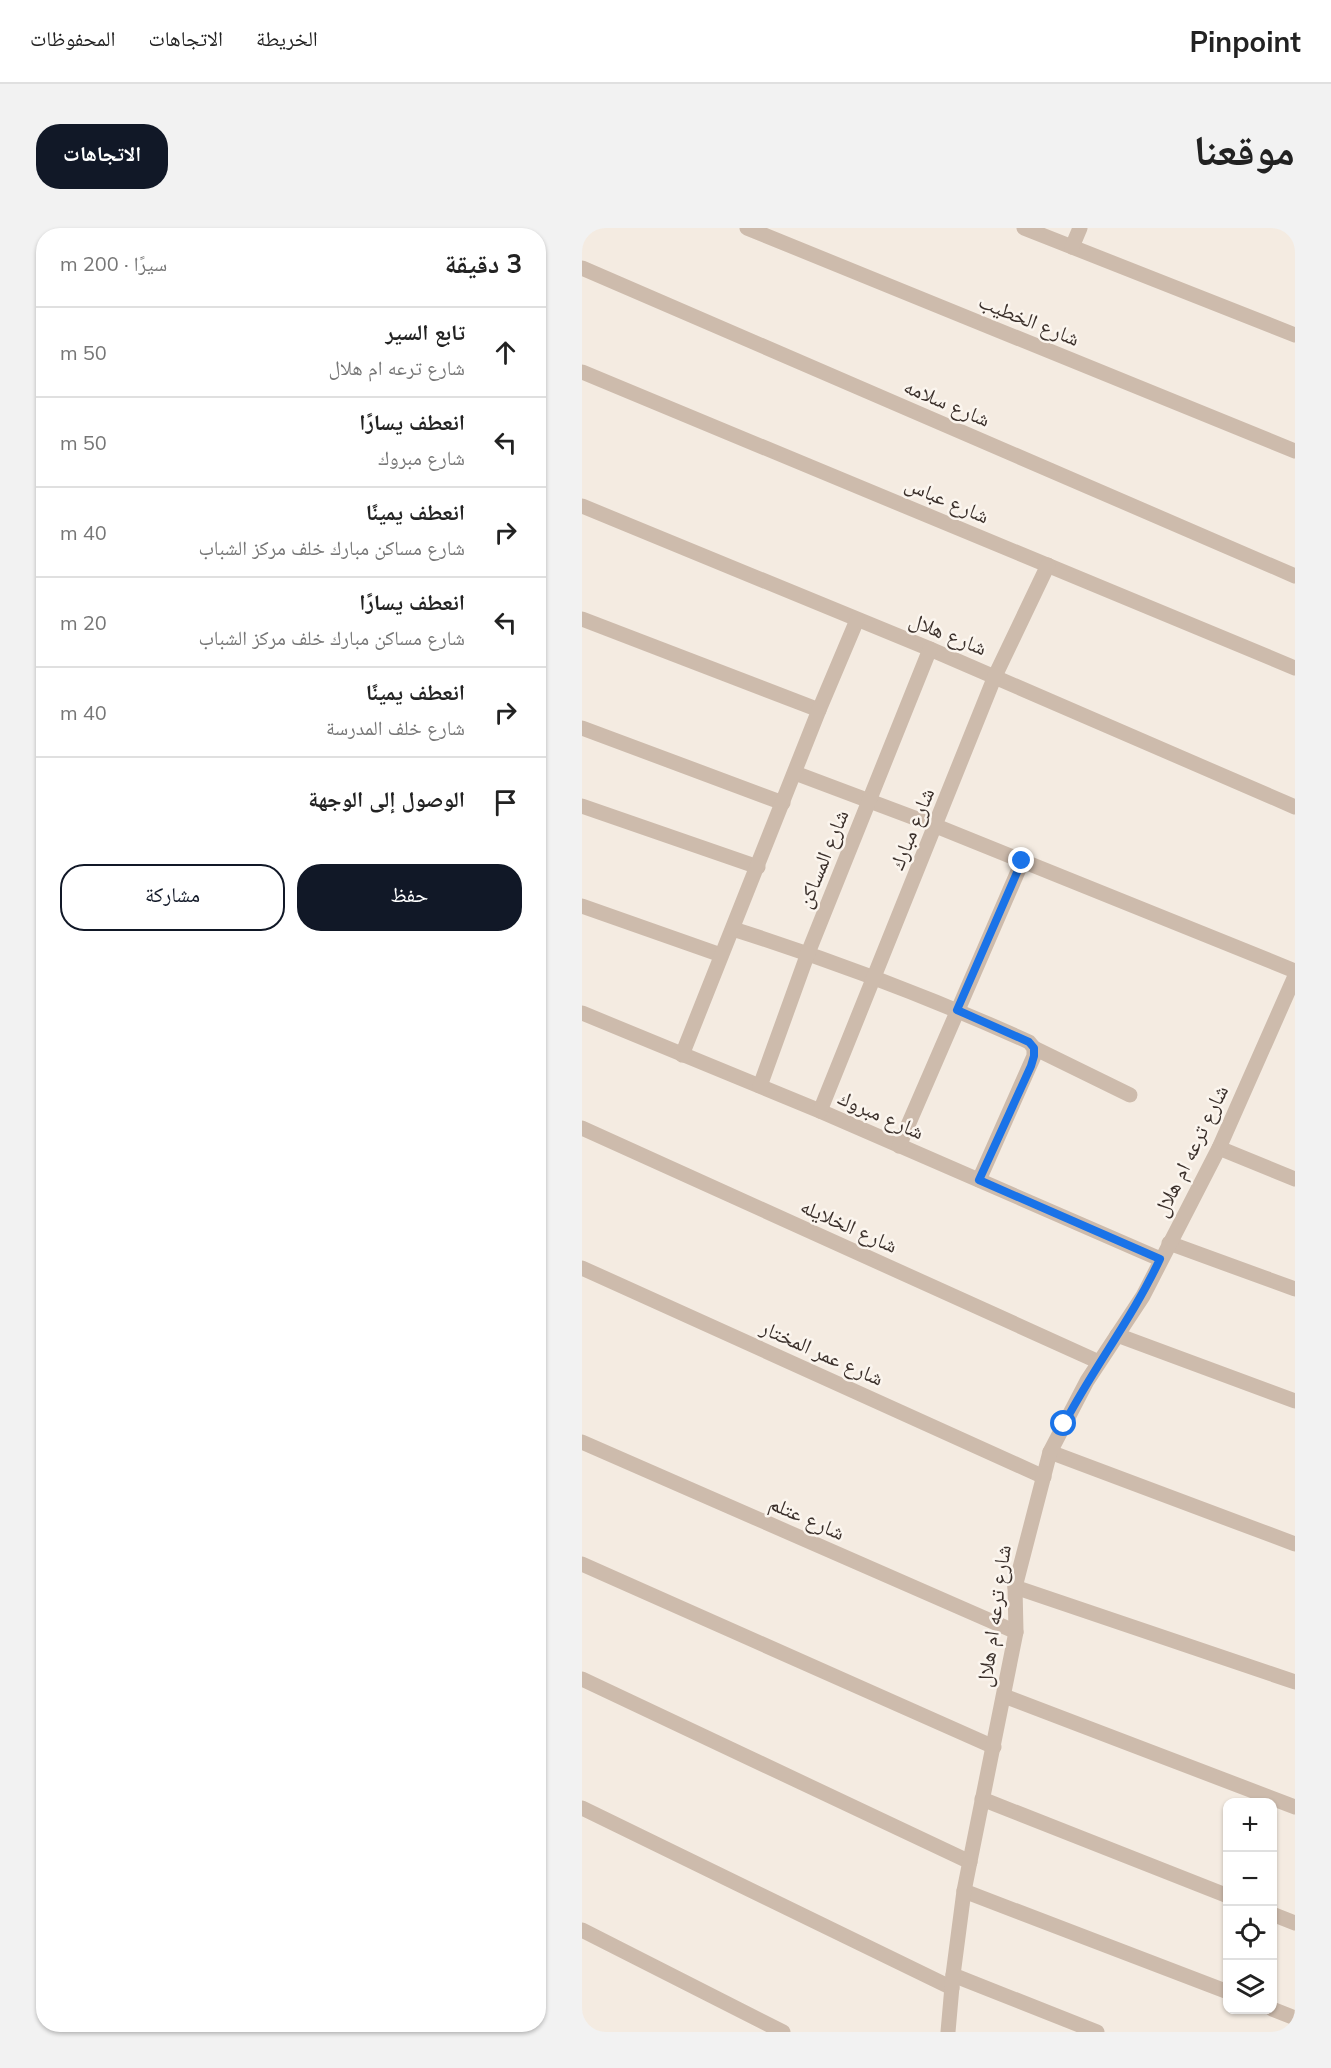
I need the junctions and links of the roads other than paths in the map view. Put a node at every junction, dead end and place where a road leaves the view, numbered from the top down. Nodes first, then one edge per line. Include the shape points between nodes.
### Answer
1 (747, 228) edge
2 (1024, 228) edge
3 (1080, 228) edge
4 (1072, 247) junction
5 (582, 268) edge
6 (1295, 335) edge
7 (582, 372) edge
8 (1295, 451) edge
9 (582, 506) edge
10 (1048, 565) junction
11 (1295, 576) edge
12 (582, 619) edge
13 (857, 620) junction
14 (930, 649) junction
15 (1295, 668) edge
16 (995, 676) junction
17 (819, 710) junction
18 (582, 728) edge
19 (795, 773) junction
20 (868, 801) junction
21 (783, 803) junction
22 (582, 806) edge
23 (1295, 807) edge
24 (936, 826) junction
25 (1022, 861) junction
26 (758, 867) junction
27 (582, 906) edge
28 (733, 929) junction
29 (808, 953) junction
30 (722, 955) junction
31 (876, 977) junction
32 (1294, 979) edge
33 (957, 1010) junction
34 (582, 1013) edge
35 (1034, 1048) junction
36 (682, 1055) junction
37 (760, 1086) junction
38 (1130, 1095) dead end
39 (820, 1111) junction
40 (582, 1128) edge
41 (899, 1146) junction
42 (1219, 1148) junction
43 (1295, 1179) edge
44 (979, 1180) junction
45 (1169, 1243) junction
46 (1160, 1259) junction
47 (582, 1268) edge
48 (1295, 1289) edge
49 (1117, 1335) junction
50 (1099, 1362) junction
51 (1295, 1401) edge
52 (582, 1442) edge
53 (1050, 1452) junction
54 (1044, 1477) junction
55 (1295, 1544) edge
56 (582, 1564) edge
57 (1015, 1587) junction
58 (1016, 1632) junction
59 (582, 1679) edge
60 (1295, 1682) edge
61 (1004, 1696) junction
62 (994, 1747) junction
63 (982, 1800) junction
64 (1295, 1807) edge
65 (582, 1808) edge
66 (970, 1862) junction
67 (964, 1891) junction
68 (1223, 1894) edge
69 (1277, 1916) edge
70 (1295, 1923) edge
71 (582, 1930) edge
72 (952, 1982) junction
73 (1223, 1990) edge
74 (1277, 2011) edge
75 (1295, 2018) edge
76 (783, 2032) edge
77 (948, 2032) edge
78 (1097, 2032) edge

1 - 8 street, شارع الخطيب
2 - 4 street
3 - 4 street
4 - 6 street
5 - 11 street, شارع سلامه
7 - 10 street, شارع عباس
9 - 13 street, شارع هلال
10 - 15 street, شارع عباس
10 - 16 street, شارع مبارك
12 - 17 street
13 - 14 street, شارع هلال
13 - 17 street
14 - 16 street, شارع هلال
14 - 20 street, شارع المساكن
16 - 23 street, شارع هلال
16 - 24 street, شارع مبارك
17 - 19 street
18 - 21 street
19 - 20 street
19 - 21 street
20 - 24 street
20 - 29 street, شارع المساكن
21 - 26 street
22 - 26 street
24 - 25 street
24 - 31 street, شارع مبارك
25 - 32 street
25 - 33 street
26 - 28 street
27 - 30 street
28 - 29 street
28 - 30 street
29 - 31 street
29 - 37 street, شارع المساكن
30 - 36 street
31 - 33 street
31 - 39 street, شارع مبارك
32 - 42 street, شارع ترعه ام هلال
33 - 35 street via 1029,1042
33 - 41 street
34 - 36 street, شارع مبروك
35 - 38 street
35 - 44 street via 1031,1066
36 - 37 street, شارع مبروك
37 - 39 street, شارع مبروك
39 - 41 street, شارع مبروك
40 - 50 street, شارع الخلايله
41 - 44 street, شارع مبروك
42 - 43 street
42 - 45 street, شارع ترعه ام هلال
44 - 46 street, شارع مبروك
45 - 46 street, شارع ترعه ام هلال
45 - 48 street
46 - 49 street, شارع ترعه ام هلال via 1143,1296
47 - 54 street, شارع عمر المختار
49 - 50 street, شارع ترعه ام هلال
49 - 51 street
50 - 53 street, شارع ترعه ام هلال
52 - 58 street, شارع عتلم
53 - 54 street, شارع ترعه ام هلال
53 - 55 street
54 - 57 street, شارع ترعه ام هلال
56 - 62 street
57 - 58 street, شارع ترعه ام هلال
57 - 60 street
58 - 61 street, شارع ترعه ام هلال
59 - 66 street
61 - 62 street, شارع ترعه ام هلال
61 - 64 street
62 - 63 street, شارع ترعه ام هلال
63 - 66 street, شارع ترعه ام هلال
63 - 68 street
65 - 72 street
66 - 67 street, شارع ترعه ام هلال
67 - 72 street, شارع ترعه ام هلال
67 - 73 street
69 - 70 street
71 - 76 street
72 - 77 street, شارع ترعه ام هلال
72 - 78 street
74 - 75 street

